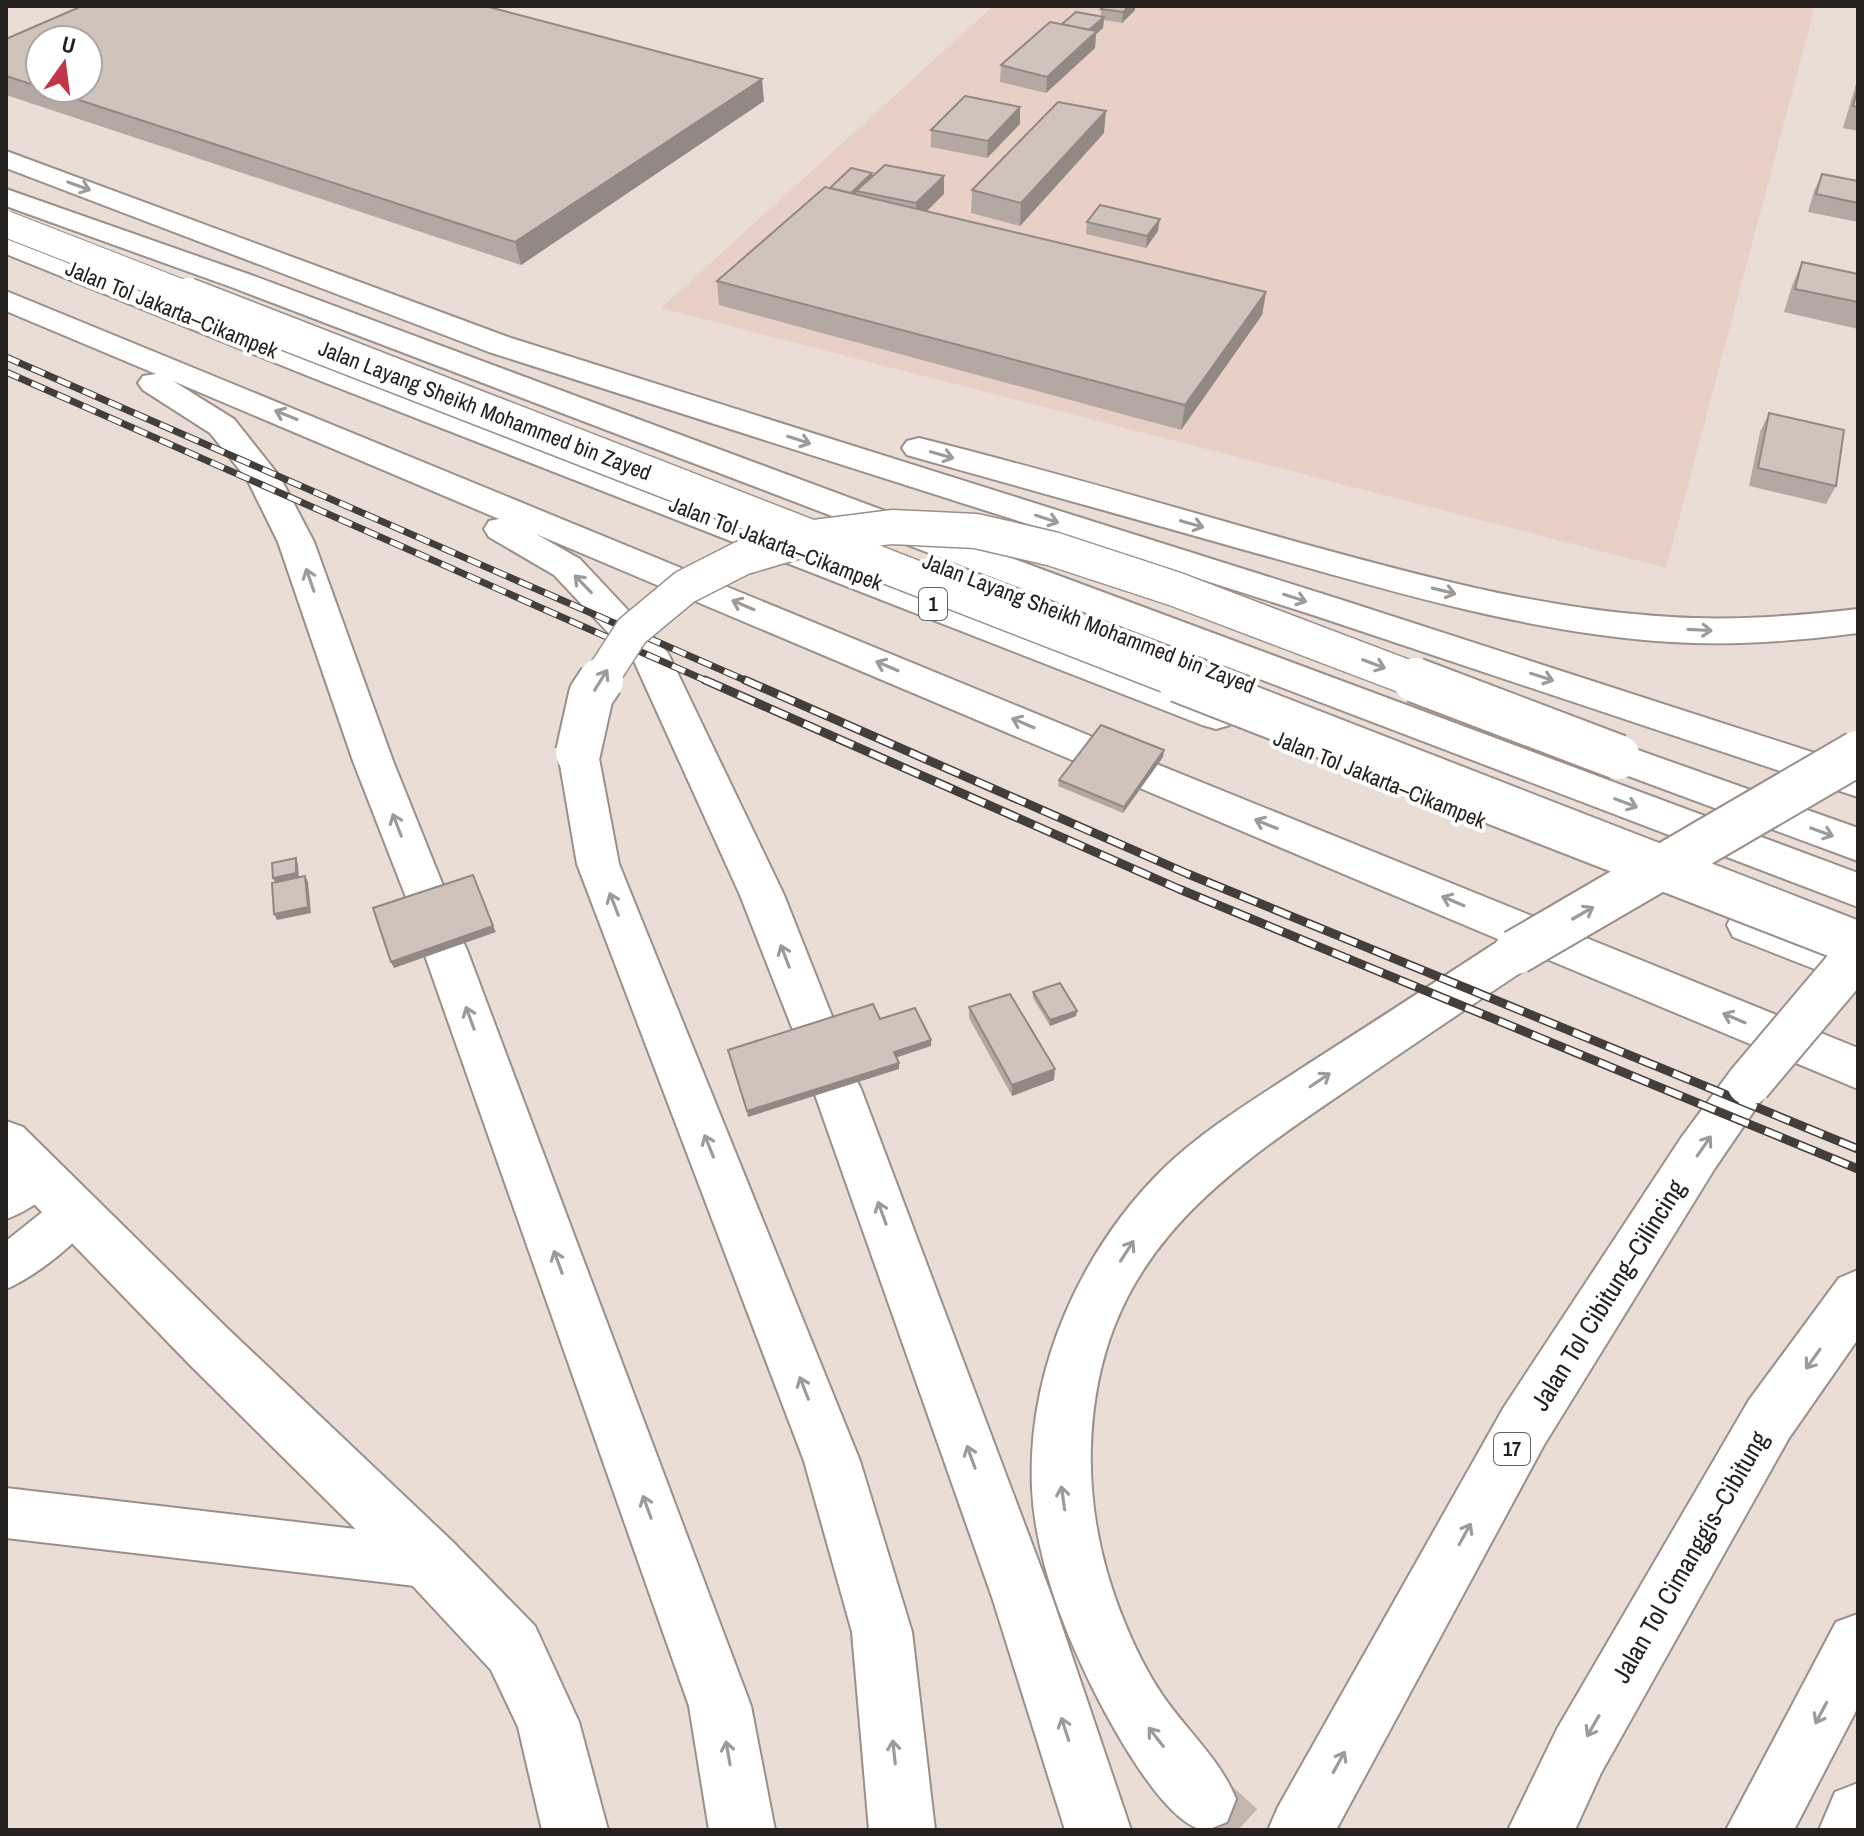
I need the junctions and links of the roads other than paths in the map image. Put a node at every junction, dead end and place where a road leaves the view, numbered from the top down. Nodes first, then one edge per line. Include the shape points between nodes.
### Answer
1 (6, 159) edge
2 (6, 197) edge
3 (6, 208) edge
4 (6, 224) edge
5 (6, 244) edge
6 (276, 259) junction
7 (6, 300) edge
8 (62, 323) junction
9 (358, 444) junction
10 (1858, 621) edge
11 (1086, 750) edge
12 (1858, 753) edge
13 (1149, 776) edge
14 (1858, 782) edge
15 (1858, 845) edge
16 (1858, 890) edge
17 (426, 898) edge
18 (1858, 917) edge
19 (1858, 944) edge
20 (445, 950) edge
21 (1858, 954) edge
22 (1858, 968) edge
23 (814, 1029) edge
24 (1858, 1069) edge
25 (837, 1089) edge
26 (32, 1182) edge
27 (6, 1268) edge
28 (1858, 1295) edge
29 (6, 1513) edge
30 (432, 1563) junction
31 (1858, 1644) edge
32 (1204, 1799) tunnel mouth
33 (1858, 1815) edge
34 (575, 1830) edge
35 (742, 1830) edge
36 (902, 1830) edge
37 (1098, 1830) edge
38 (1301, 1830) edge
39 (1541, 1830) edge
40 (1759, 1830) edge
41 (1852, 1830) edge

1 -> 6 main road
2 -> 16 main road, Jalan Tol Jakarta–Cikampek via 256,286
3 - 18 main road, Jalan Layang Sheikh Mohammed bin Zayed / 1, bridge
4 - 19 main road, Jalan Layang Sheikh Mohammed bin Zayed / 1, bridge
5 - 22 main road, Jalan Tol Jakarta–Cikampek / 1
6 -> 10 main road via 543,344 1465,597 1646,627 1731,631
6 -> 14 main road via 500,345
7 - 8 main road
9 -> 8 main road
17 -> 8 main road via 296,542 263,477 222,426
11 -> 9 main road
23 -> 9 main road via 762,895 649,653 567,567
32 -> 12 main road, bridge via 1140,1717 1098,1634 1073,1557 1061,1488 1065,1407 1081,1340 1108,1282 1143,1227 1184,1182 1236,1138 1516,952
24 -> 13 main road
36 -> 15 main road, bridge via 882,1632 832,1461 598,864 578,753 591,695 632,631 685,587 742,558 813,537 892,527 976,531 1053,549 1175,589
35 -> 20 main road via 720,1706
38 -> 21 main road, Jalan Tol Cibitung–Cilincing / 17, bridge via 1524,1426 1698,1153 1749,1083
37 -> 25 main road via 1022,1597
26 - 27 street
26 - 30 main road
28 -> 39 main road, Jalan Tol Cimanggis–Cibitung via 1769,1419 1579,1751
29 - 30 street
30 - 34 main road via 513,1648 548,1722
31 -> 40 main road
33 - 41 main road

